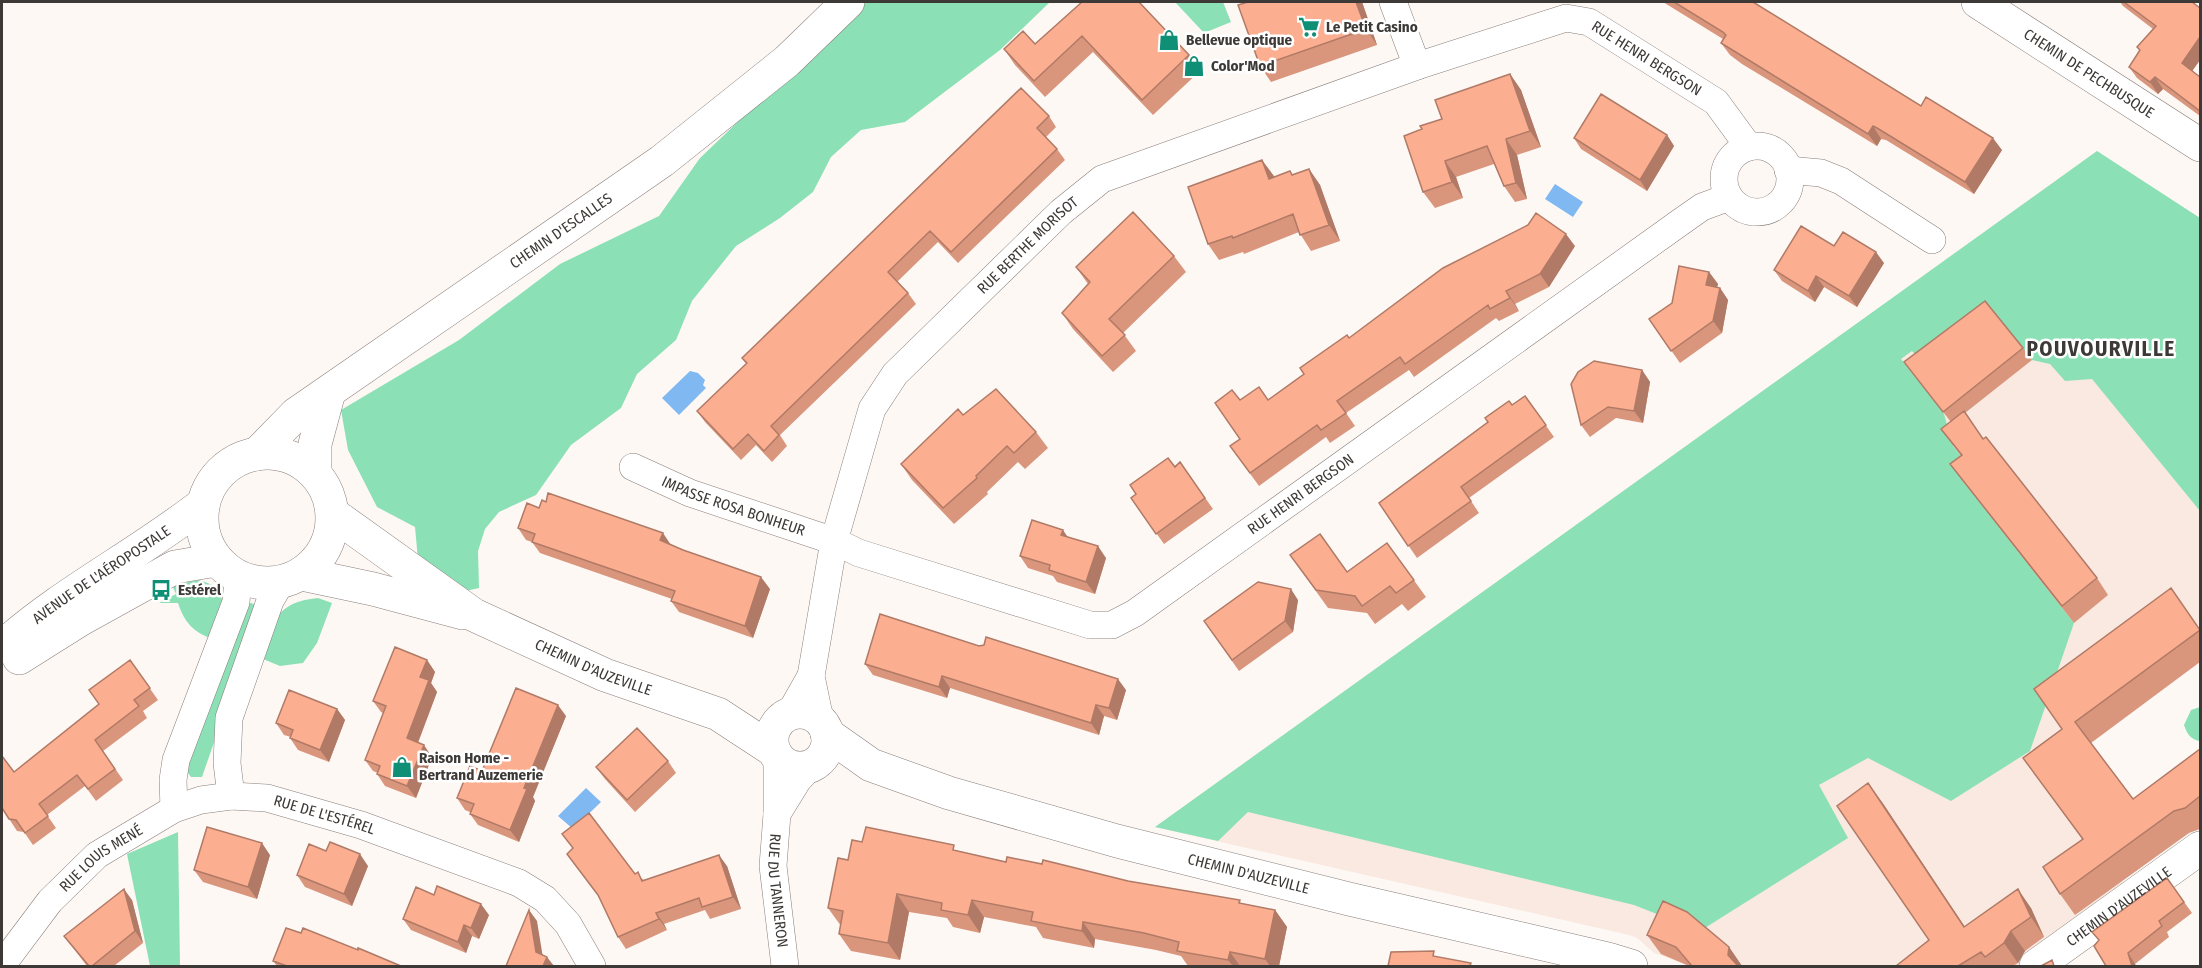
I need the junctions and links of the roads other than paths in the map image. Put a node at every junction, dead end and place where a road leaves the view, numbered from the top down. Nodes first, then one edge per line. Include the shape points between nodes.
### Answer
1 (833, 2) edge
2 (848, 2) edge
3 (1393, 2) edge
4 (1978, 2) edge
5 (787, 61) junction
6 (1417, 66) junction
7 (2200, 145) edge
8 (1749, 147) junction
9 (1788, 170) junction
10 (1729, 197) junction
11 (1932, 240) dead end
12 (329, 392) junction
13 (257, 454) junction
14 (633, 467) dead end
15 (315, 473) junction
16 (203, 504) junction
17 (333, 514) junction
18 (834, 541) junction
19 (227, 569) junction
20 (291, 578) junction
21 (474, 615) junction
22 (2, 647) edge
23 (2, 668) edge
24 (799, 740) junction
25 (231, 796) junction
26 (174, 808) junction
27 (2200, 848) edge
28 (2, 965) edge
29 (592, 966) edge
30 (785, 966) edge
31 (1630, 966) edge
32 (2036, 966) edge

1 - 5 street, CHEMIN D'ESCALLES
2 - 5 street, CHEMIN D'ESCALLES
3 - 6 street
4 - 7 street, CHEMIN DE PECHBUSQUE
5 - 12 street, CHEMIN D'ESCALLES via 662,161
6 - 8 street, RUE HENRI BERGSON via 1566,18 1589,22 1716,102
6 - 18 street, RUE BERTHE MORISOT via 1102,179 895,374 872,409
8 - 9 street via 1768,148
8 - 10 street via 1726,167 1725,188
9 - 10 street via 1790,181 1783,200 1766,211 1745,210
9 - 11 street via 1821,173 1841,181
10 - 18 street, RUE HENRI BERGSON via 1702,207 1135,613 1112,625 1090,625 859,553
12 - 13 street, CHEMIN D'ESCALLES via 296,414
12 - 15 street via 315,444
13 - 15 street via 283,454
13 - 16 street via 232,463 219,474
14 - 18 street, IMPASSE ROSA BONHEUR via 690,493
15 - 17 street via 327,490
16 - 19 street via 206,543
16 - 22 street, AVENUE DE L'AÉROPOSTALE
17 - 20 street via 329,542 318,560
17 - 21 street, CHEMIN D'AUZEVILLE
18 - 24 street, RUE BERTHE MORISOT
19 - 20 street via 258,584
19 - 23 street, AVENUE DE L'AÉROPOSTALE via 175,567
19 - 26 street via 236,602 176,760
20 - 21 street, CHEMIN D'AUZEVILLE via 373,589
20 - 25 street via 270,601 229,718 227,763
21 - 24 street, CHEMIN D'AUZEVILLE via 605,675
24 - 30 street, RUE DU TANNERON via 777,814 773,866
24 - 31 street, CHEMIN D'AUZEVILLE via 949,792 1117,841
25 - 26 street, RUE LOUIS MENÉ
25 - 29 street, RUE DE L'ESTÉREL via 267,798 361,825 519,883 545,899 568,924
26 - 28 street, RUE LOUIS MENÉ via 97,855 50,901
27 - 32 street, CHEMIN D'AUZEVILLE

